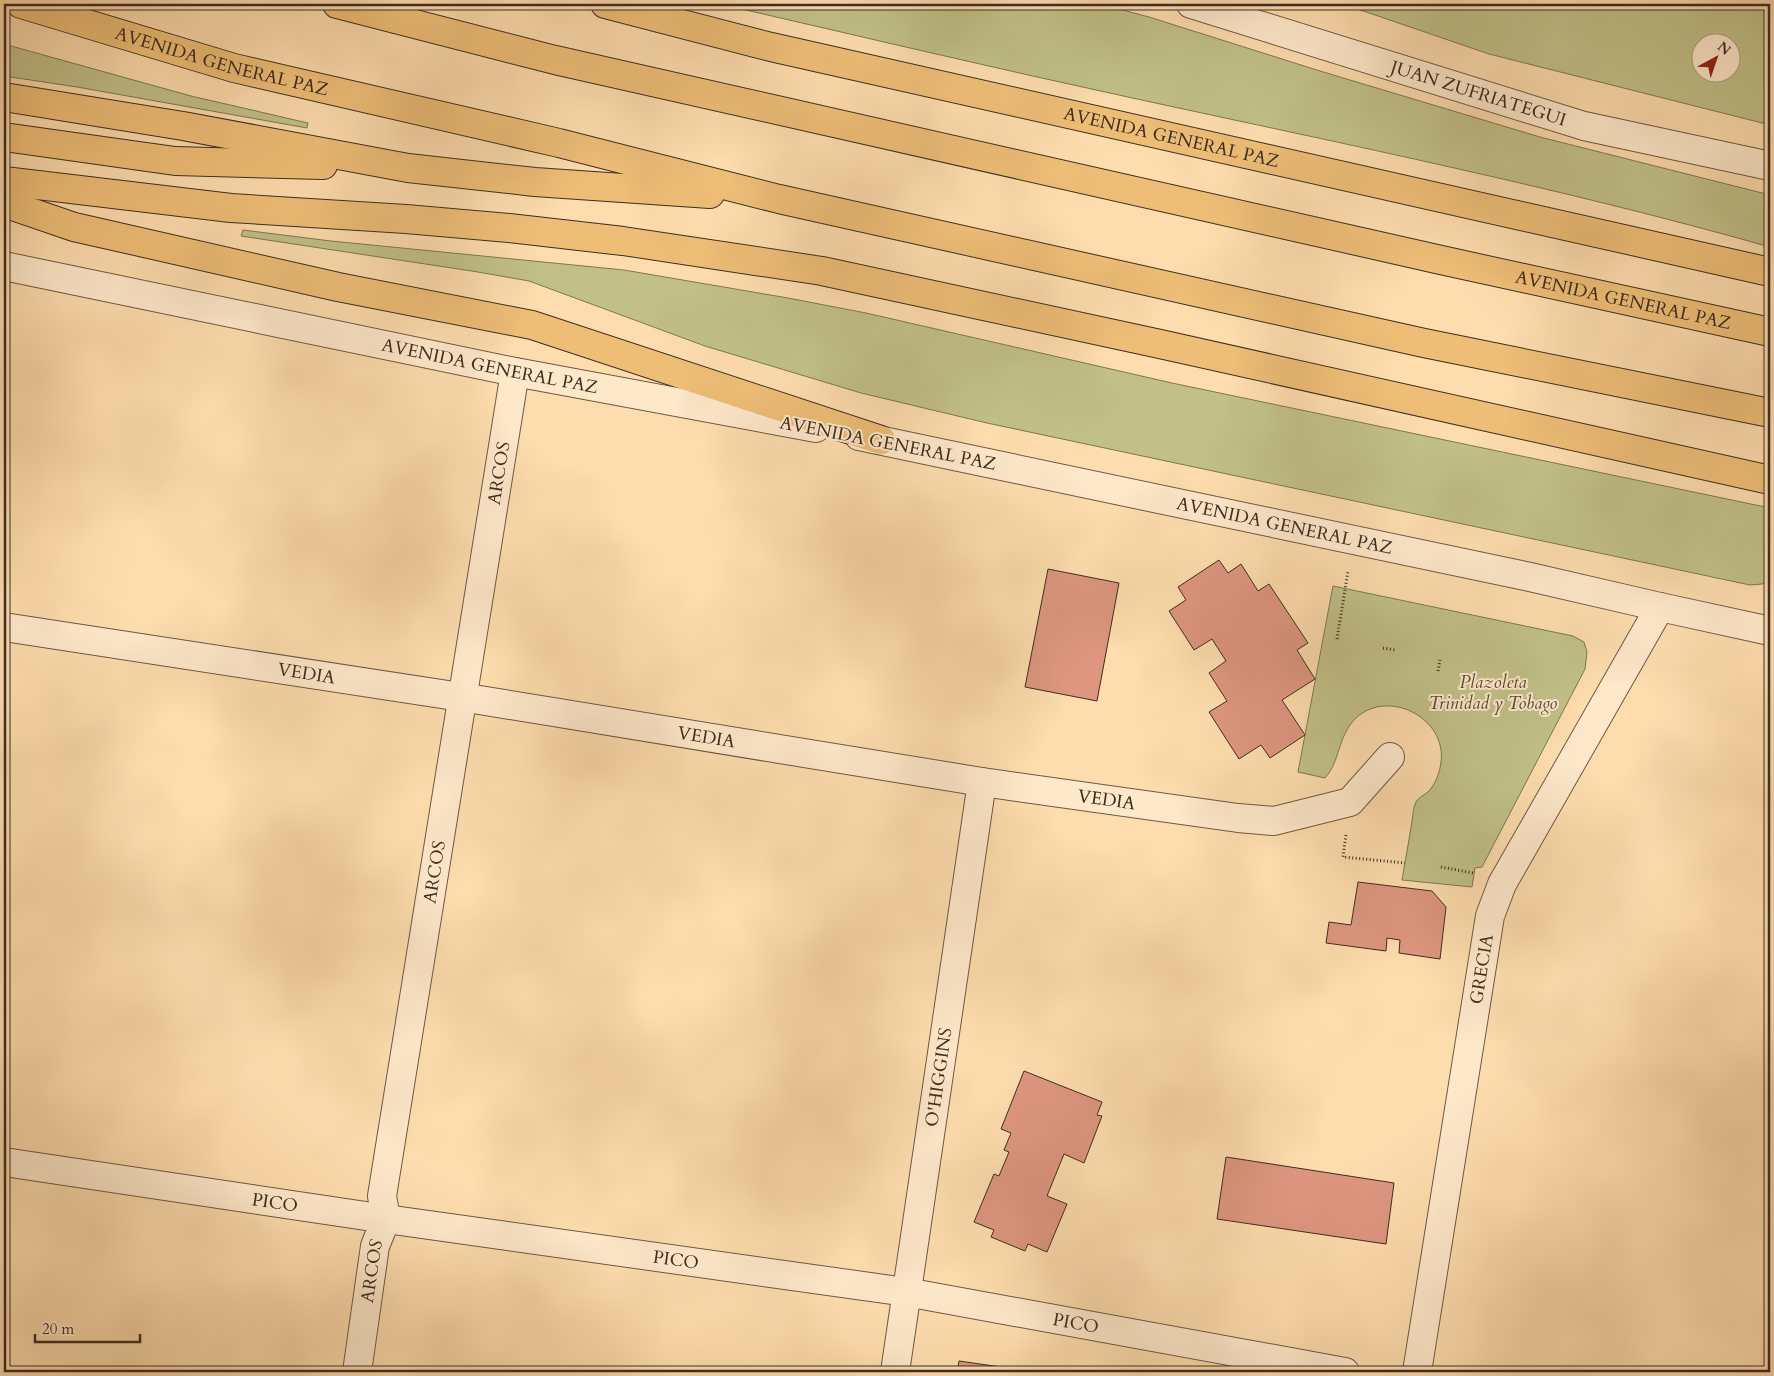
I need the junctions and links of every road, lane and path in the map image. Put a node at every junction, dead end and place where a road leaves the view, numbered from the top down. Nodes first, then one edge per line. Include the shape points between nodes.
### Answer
1 (21, 4) edge
2 (337, 4) edge
3 (416, 4) edge
4 (605, 4) edge
5 (1191, 4) edge
6 (555, 60) junction
7 (4, 96) edge
8 (4, 137) edge
9 (1770, 166) edge
10 (408, 168) junction
11 (4, 181) edge
12 (779, 199) junction
13 (4, 203) edge
14 (4, 266) edge
15 (1770, 272) edge
16 (1770, 332) edge
17 (515, 372) junction
18 (1764, 411) edge
19 (881, 440) junction
20 (1770, 480) edge
21 (1351, 540) junction
22 (1660, 608) junction
23 (4, 627) edge
24 (1770, 631) edge
25 (1338, 639) dead end
26 (1382, 648) dead end
27 (1395, 650) dead end
28 (1440, 660) dead end
29 (1438, 671) dead end
30 (461, 697) junction
31 (1390, 757) dead end
32 (982, 782) junction
33 (1350, 802) junction
34 (1405, 863) dead end
35 (4, 1162) edge
36 (386, 1219) junction
37 (906, 1292) junction
38 (357, 1372) edge
39 (895, 1372) edge
40 (1345, 1372) edge
41 (1416, 1372) edge

1 - 12 highway, AVENIDA GENERAL PAZ via 234,68 559,143
2 - 6 highway, AVENIDA GENERAL PAZ
3 - 6 highway
4 - 15 highway, AVENIDA GENERAL PAZ via 781,49
5 - 9 street, JUAN ZUFRIATEGUI via 1584,126
6 - 16 highway, AVENIDA GENERAL PAZ
7 - 10 highway
8 - 10 highway via 175,161
10 - 12 highway via 535,182
11 - 20 highway via 231,208 406,218 508,228 623,241 822,271
12 - 18 highway, AVENIDA GENERAL PAZ via 1424,343
13 - 19 highway via 84,229 338,287 532,324
14 - 17 street, AVENIDA GENERAL PAZ
17 - 19 street, AVENIDA GENERAL PAZ
17 - 30 street, ARCOS
19 - 21 street, AVENIDA GENERAL PAZ
21 - 22 street, AVENIDA GENERAL PAZ
21 - 25 path
22 - 24 street, AVENIDA GENERAL PAZ
22 - 41 street, GRECIA via 1502,884 1490,916
23 - 30 street, VEDIA
26 - 27 path
28 - 29 path
30 - 32 street, VEDIA
30 - 36 street, ARCOS via 382,1196
31 - 33 street
32 - 33 street, VEDIA via 1274,821
32 - 37 street, O'HIGGINS
33 - 34 path via 1343,857
35 - 36 street, PICO
36 - 37 street, PICO
36 - 38 street, ARCOS via 375,1246
37 - 39 street, O'HIGGINS
37 - 40 street, PICO

